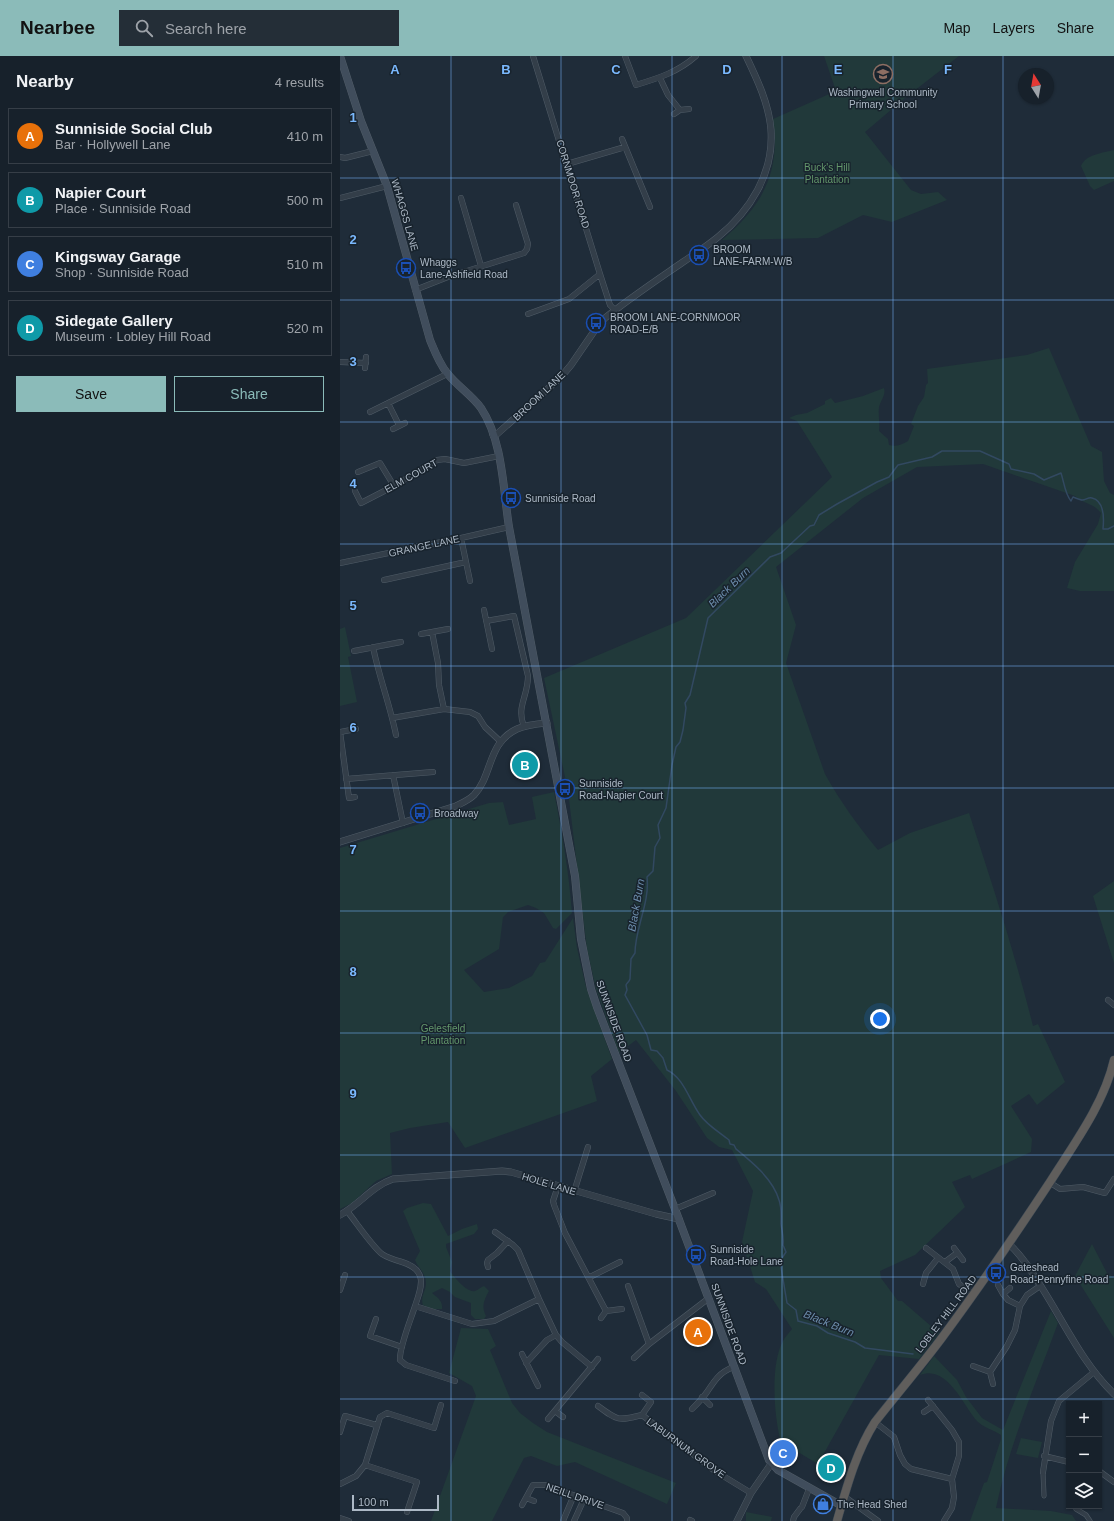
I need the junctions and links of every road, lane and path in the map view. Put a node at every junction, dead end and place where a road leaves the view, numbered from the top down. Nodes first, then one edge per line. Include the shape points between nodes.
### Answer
1 (340, 56) edge
2 (533, 56) edge
3 (625, 56) edge
4 (696, 56) edge
5 (746, 56) edge
6 (660, 78) junction
7 (689, 108) dead end
8 (680, 110) junction
9 (674, 114) dead end
10 (622, 139) dead end
11 (625, 147) junction
12 (373, 151) junction
13 (340, 157) edge
14 (567, 164) junction
15 (387, 186) junction
16 (340, 198) edge
17 (461, 198) dead end
18 (516, 205) dead end
19 (650, 207) dead end
20 (481, 266) junction
21 (600, 274) junction
22 (416, 290) junction
23 (615, 310) junction
24 (528, 314) dead end
25 (340, 362) edge
26 (366, 363) dead end
27 (448, 374) junction
28 (388, 403) junction
29 (370, 412) dead end
30 (405, 423) dead end
31 (399, 425) junction
32 (393, 428) dead end
33 (493, 435) junction
34 (499, 456) junction
35 (362, 472) dead end
36 (394, 486) junction
37 (355, 491) dead end
38 (509, 527) junction
39 (461, 538) junction
40 (466, 562) junction
41 (340, 563) edge
42 (384, 580) dead end
43 (470, 581) dead end
44 (484, 610) dead end
45 (486, 621) junction
46 (448, 629) dead end
47 (432, 632) junction
48 (420, 634) dead end
49 (401, 642) dead end
50 (373, 647) junction
51 (492, 649) dead end
52 (354, 651) dead end
53 (444, 709) junction
54 (392, 718) junction
55 (546, 723) junction
56 (524, 727) junction
57 (356, 729) dead end
58 (396, 735) dead end
59 (501, 742) junction
60 (433, 772) dead end
61 (393, 775) junction
62 (346, 779) junction
63 (355, 797) dead end
64 (403, 823) junction
65 (340, 842) edge
66 (1108, 1000) dead end
67 (1114, 1006) edge
68 (1114, 1060) edge
69 (588, 1147) dead end
70 (1114, 1179) edge
71 (1050, 1182) junction
72 (558, 1186) junction
73 (574, 1192) junction
74 (713, 1193) dead end
75 (675, 1209) junction
76 (347, 1211) junction
77 (340, 1215) edge
78 (679, 1219) junction
79 (495, 1232) dead end
80 (508, 1241) junction
81 (1009, 1244) junction
82 (926, 1248) dead end
83 (938, 1258) junction
84 (963, 1260) dead end
85 (620, 1262) dead end
86 (945, 1262) junction
87 (488, 1267) dead end
88 (345, 1275) dead end
89 (590, 1277) junction
90 (923, 1284) dead end
91 (628, 1286) dead end
92 (998, 1286) dead end
93 (1040, 1286) junction
94 (1010, 1288) dead end
95 (340, 1290) edge
96 (973, 1294) junction
97 (1003, 1294) junction
98 (709, 1298) junction
99 (539, 1299) junction
100 (415, 1306) junction
101 (1020, 1306) junction
102 (622, 1309) dead end
103 (606, 1311) junction
104 (601, 1318) dead end
105 (376, 1319) dead end
106 (556, 1334) junction
107 (649, 1344) junction
108 (402, 1348) junction
109 (522, 1354) dead end
110 (634, 1358) dead end
111 (598, 1359) dead end
112 (526, 1363) junction
113 (592, 1366) junction
114 (734, 1366) junction
115 (973, 1366) dead end
116 (990, 1372) junction
117 (1094, 1372) junction
118 (455, 1381) dead end
119 (993, 1384) dead end
120 (538, 1386) dead end
121 (1114, 1394) edge
122 (642, 1395) dead end
123 (702, 1397) junction
124 (928, 1400) dead end
125 (441, 1405) dead end
126 (710, 1405) dead end
127 (598, 1406) dead end
128 (933, 1406) junction
129 (692, 1409) dead end
130 (555, 1411) junction
131 (924, 1412) dead end
132 (642, 1415) junction
133 (563, 1417) dead end
134 (548, 1418) dead end
135 (875, 1422) junction
136 (376, 1425) junction
137 (340, 1432) edge
138 (1044, 1456) junction
139 (1066, 1461) edge
140 (772, 1464) junction
141 (365, 1465) junction
142 (1043, 1472) joint
143 (1102, 1473) edge
144 (952, 1479) junction
145 (1114, 1482) edge
146 (340, 1484) edge
147 (809, 1489) junction
148 (751, 1493) junction
149 (574, 1495) junction
150 (1044, 1496) dead end
151 (845, 1497) junction
152 (526, 1498) junction
153 (584, 1499) junction
154 (534, 1501) dead end
155 (522, 1505) dead end
156 (842, 1506) junction
157 (1076, 1509) dead end
158 (407, 1512) dead end
159 (340, 1518) edge
160 (349, 1521) edge
161 (563, 1521) edge
162 (574, 1521) edge
163 (627, 1521) edge
164 (737, 1521) edge
165 (793, 1521) edge
166 (837, 1521) edge
167 (878, 1521) edge
168 (944, 1521) edge
169 (1090, 1521) edge

1 - 12 main road, WHAGGS LANE
2 - 14 street, CORNMOOR ROAD
3 - 6 street via 636,85
4 - 6 street via 684,66
5 - 23 street, BROOM LANE via 762,93 771,130 770,158 762,184 750,204 718,238
6 - 8 street via 668,95
7 - 8 street
8 - 9 street
10 - 11 street
11 - 14 street
11 - 19 street
12 - 13 street
12 - 15 main road, WHAGGS LANE
14 - 21 street, CORNMOOR ROAD
15 - 16 street
15 - 22 main road, WHAGGS LANE
17 - 20 street
18 - 20 street via 527,240 526,250 524,253
20 - 22 street
21 - 23 street, CORNMOOR ROAD via 610,305
21 - 24 street via 569,299
22 - 27 main road, WHAGGS LANE via 430,340
23 - 33 street, BROOM LANE via 597,327 561,377
25 - 26 street
27 - 28 street
27 - 33 main road, WHAGGS LANE via 479,406
28 - 29 street
28 - 31 street
30 - 31 street
31 - 32 street
33 - 34 main road, SUNNISIDE ROAD
34 - 36 street, ELM COURT via 464,463 437,460
34 - 38 main road, SUNNISIDE ROAD
35 - 36 street via 380,463
36 - 37 street, ELM COURT via 361,503
38 - 39 street, GRANGE LANE
38 - 55 main road, SUNNISIDE ROAD
39 - 40 street
39 - 41 street, GRANGE LANE
40 - 42 street
40 - 43 street
44 - 45 street
45 - 51 street
45 - 56 street via 514,616 528,676 528,687 520,711
46 - 47 street
47 - 48 street
47 - 53 street
49 - 50 street
50 - 52 street
50 - 54 street
53 - 54 street
53 - 59 street via 470,712 478,716 485,727
54 - 58 street
55 - 56 street
55 - 75 main road, SUNNISIDE ROAD via 575,876 581,939 589,979 597,1007
56 - 59 street via 511,732
57 - 62 street via 340,732
59 - 64 street via 474,795 456,806
60 - 61 street
61 - 62 street
61 - 64 street
62 - 63 street via 348,798
64 - 65 street
66 - 67 street
68 - 71 highway, LOBLEY HILL ROAD via 1103,1093
69 - 73 street
70 - 71 street via 1105,1193 1082,1187 1060,1189
71 - 81 highway, LOBLEY HILL ROAD
72 - 73 street, HOLE LANE
72 - 76 street, HOLE LANE via 502,1171 417,1177 383,1183
72 - 89 street via 554,1205 565,1233
73 - 78 street, HOLE LANE
74 - 75 street
75 - 78 main road, SUNNISIDE ROAD
76 - 77 street, HOLE LANE
76 - 100 street via 380,1253 409,1264 418,1271 422,1282
78 - 98 main road, SUNNISIDE ROAD
79 - 80 street
80 - 87 street via 488,1260
80 - 99 street via 518,1250
81 - 93 street via 1019,1254
81 - 96 highway, LOBLEY HILL ROAD
82 - 83 street
83 - 86 street
83 - 90 street via 926,1273
84 - 86 street via 956,1251
85 - 89 street
86 - 96 street via 955,1271 959,1284
88 - 95 street
89 - 103 street
91 - 107 street
92 - 97 street
93 - 101 street via 1027,1295
93 - 117 street
94 - 97 street
96 - 135 highway, LOBLEY HILL ROAD
97 - 101 street via 1008,1300
98 - 107 street
98 - 114 main road, SUNNISIDE ROAD
99 - 100 street via 494,1321 472,1324
99 - 106 street
100 - 108 street
101 - 116 street via 1015,1330
102 - 103 street
103 - 104 street
105 - 108 street via 370,1336
106 - 112 street
106 - 113 street
107 - 110 street
108 - 118 street via 400,1360 406,1365
109 - 112 street
111 - 113 street
112 - 120 street
113 - 130 street
114 - 123 street via 712,1383
114 - 140 main road, SUNNISIDE ROAD
115 - 116 street
116 - 119 street
117 - 121 street
117 - 138 street via 1059,1401 1051,1421
122 - 132 street, LABURNUM GROVE via 651,1402
123 - 126 street
123 - 129 street
124 - 128 street
125 - 136 street via 434,1428 387,1413 380,1417
127 - 132 street, LABURNUM GROVE via 619,1420
128 - 131 street
128 - 144 street via 959,1442 960,1456
130 - 133 street
130 - 134 street
132 - 148 street, LABURNUM GROVE via 715,1471
135 - 144 street via 894,1437 904,1464 911,1469
135 - 151 highway, LOBLEY HILL ROAD via 856,1459
136 - 137 street via 345,1416
136 - 141 street
138 - 139 street
138 - 142 street
140 - 147 main road, SUNNISIDE ROAD
140 - 148 street
141 - 146 street via 356,1476
141 - 158 street via 416,1482
142 - 150 street
143 - 145 street
144 - 168 street via 952,1508
147 - 156 main road, SUNNISIDE ROAD
147 - 165 street
148 - 164 street
149 - 152 street, NEILL DRIVE via 546,1485 533,1484
149 - 153 street, NEILL DRIVE
149 - 161 street
151 - 156 highway, LOBLEY HILL ROAD
151 - 167 street
152 - 154 street, NEILL DRIVE
152 - 155 street, NEILL DRIVE
153 - 162 street
153 - 163 street, NEILL DRIVE via 623,1513
156 - 166 highway, LOBLEY HILL ROAD
157 - 169 street
159 - 160 street

